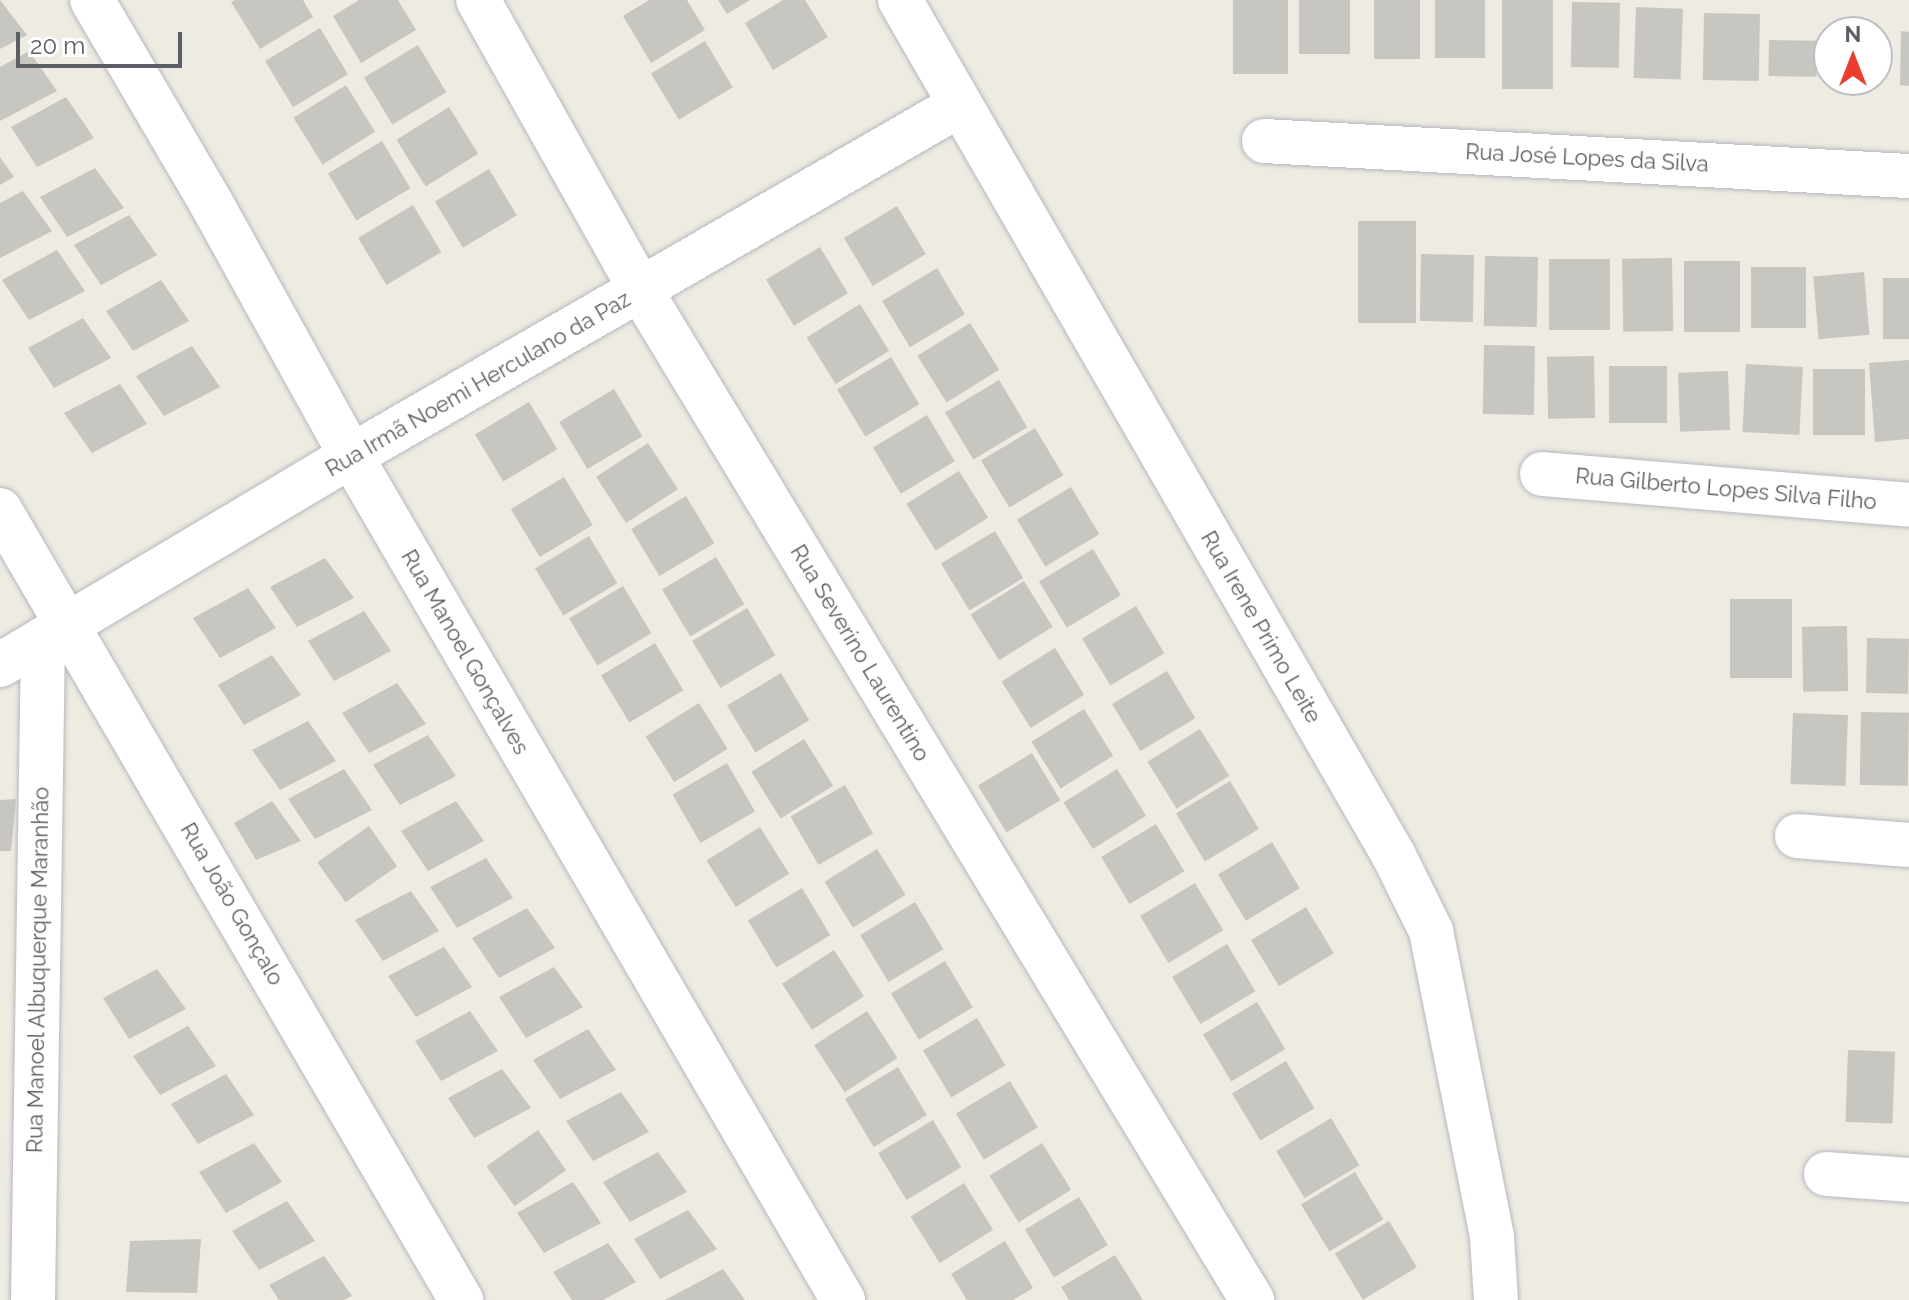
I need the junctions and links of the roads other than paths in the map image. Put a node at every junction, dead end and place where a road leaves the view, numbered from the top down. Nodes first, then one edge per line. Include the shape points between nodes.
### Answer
1 (92, 0) edge
2 (478, 0) edge
3 (900, 0) edge
4 (958, 106) junction
5 (1264, 141) dead end
6 (1909, 176) edge
7 (641, 291) junction
8 (351, 456) junction
9 (1542, 474) dead end
10 (1909, 505) edge
11 (0, 510) edge
12 (56, 632) junction
13 (0, 665) edge
14 (1797, 836) dead end
15 (1909, 845) edge
16 (1826, 1174) dead end
17 (1909, 1180) edge
18 (33, 1300) edge
19 (461, 1300) edge
20 (843, 1300) edge
21 (1252, 1300) edge
22 (1496, 1300) edge

1 - 8 street, Rua Manoel Gonçalves
2 - 7 street, Rua Severino Laurentino
3 - 4 street, Rua Irene Primo Leite
4 - 7 street, Rua Irmã Noemi Herculano da Paz
4 - 22 street, Rua Irene Primo Leite via 1394,856 1431,931 1492,1237
5 - 6 street, Rua José Lopes da Silva
7 - 8 street, Rua Irmã Noemi Herculano da Paz
7 - 21 street, Rua Severino Laurentino
8 - 12 street, Rua Irmã Noemi Herculano da Paz
8 - 20 street, Rua Manoel Gonçalves
9 - 10 street, Rua Gilberto Lopes Silva Filho
11 - 12 street, Rua João Gonçalo
12 - 13 street, Rua Irmã Noemi Herculano da Paz
12 - 18 street, Rua Manoel Albuquerque Maranhão
12 - 19 street, Rua João Gonçalo
14 - 15 street
16 - 17 street

